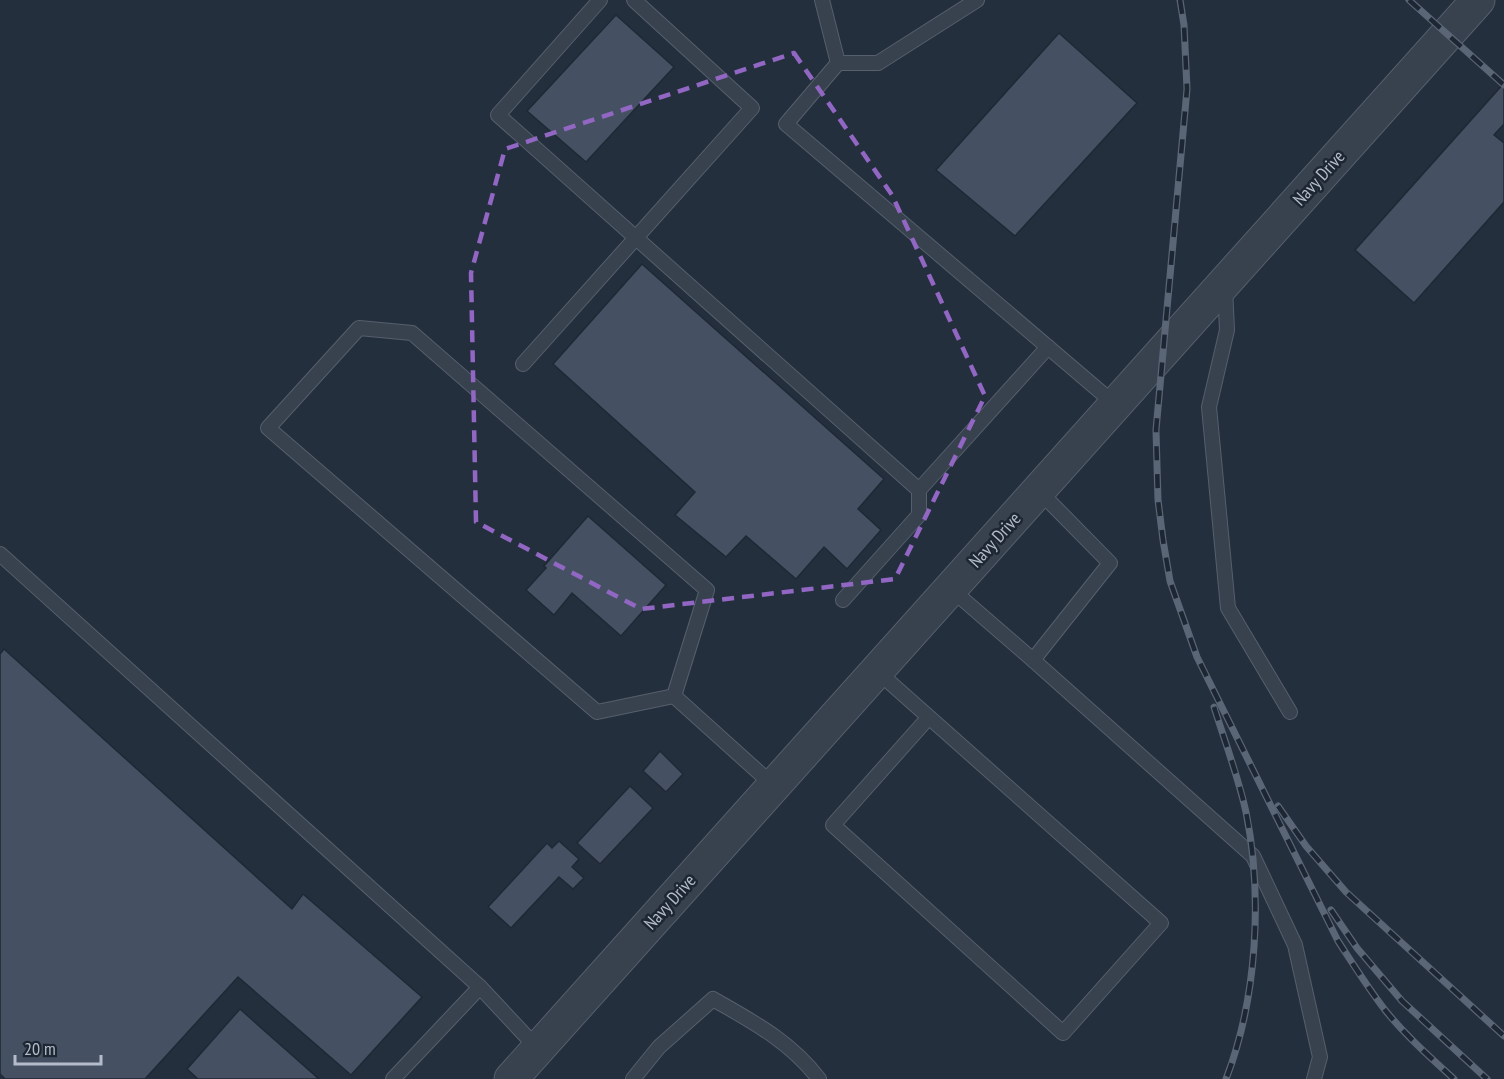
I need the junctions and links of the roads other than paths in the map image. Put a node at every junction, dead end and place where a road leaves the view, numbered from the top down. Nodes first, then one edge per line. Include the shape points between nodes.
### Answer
1 (600, 0) edge
2 (634, 0) edge
3 (822, 0) edge
4 (977, 0) edge
5 (1478, 0) edge
6 (838, 63) junction
7 (637, 239) junction
8 (1225, 283) junction
9 (1048, 348) junction
10 (524, 364) dead end
11 (1116, 405) junction
12 (919, 490) junction
13 (1039, 491) junction
14 (0, 554) edge
15 (951, 589) junction
16 (843, 600) dead end
17 (1033, 660) junction
18 (877, 671) junction
19 (674, 696) junction
20 (1290, 712) dead end
21 (929, 717) junction
22 (774, 786) junction
23 (480, 987) junction
24 (538, 1049) junction
25 (393, 1079) edge
26 (511, 1079) edge
27 (633, 1079) edge
28 (819, 1079) edge
29 (1314, 1079) edge

1 - 7 lane via 498,115
2 - 7 lane via 752,108
3 - 6 lane
4 - 6 lane via 878,63
5 - 8 street, Navy Drive
6 - 9 lane via 786,124
7 - 10 lane
7 - 12 lane
8 - 11 street, Navy Drive
8 - 20 lane via 1227,330 1209,407 1228,608
9 - 11 lane
9 - 12 lane
11 - 13 street, Navy Drive
12 - 16 lane via 919,514
13 - 15 street, Navy Drive
13 - 17 lane via 1110,563
14 - 23 lane
15 - 17 lane
15 - 18 street, Navy Drive
17 - 29 lane via 1253,856 1295,945 1320,1058
18 - 21 lane
18 - 22 street, Navy Drive
19 - 19 lane via 707,590 412,333 359,328 268,428 597,712
19 - 22 lane
21 - 21 lane via 1161,923 1063,1033 833,825
22 - 24 street, Navy Drive
23 - 24 lane
23 - 25 lane
24 - 26 street, Navy Drive
27 - 28 lane via 659,1047 713,999 767,1029 806,1061

